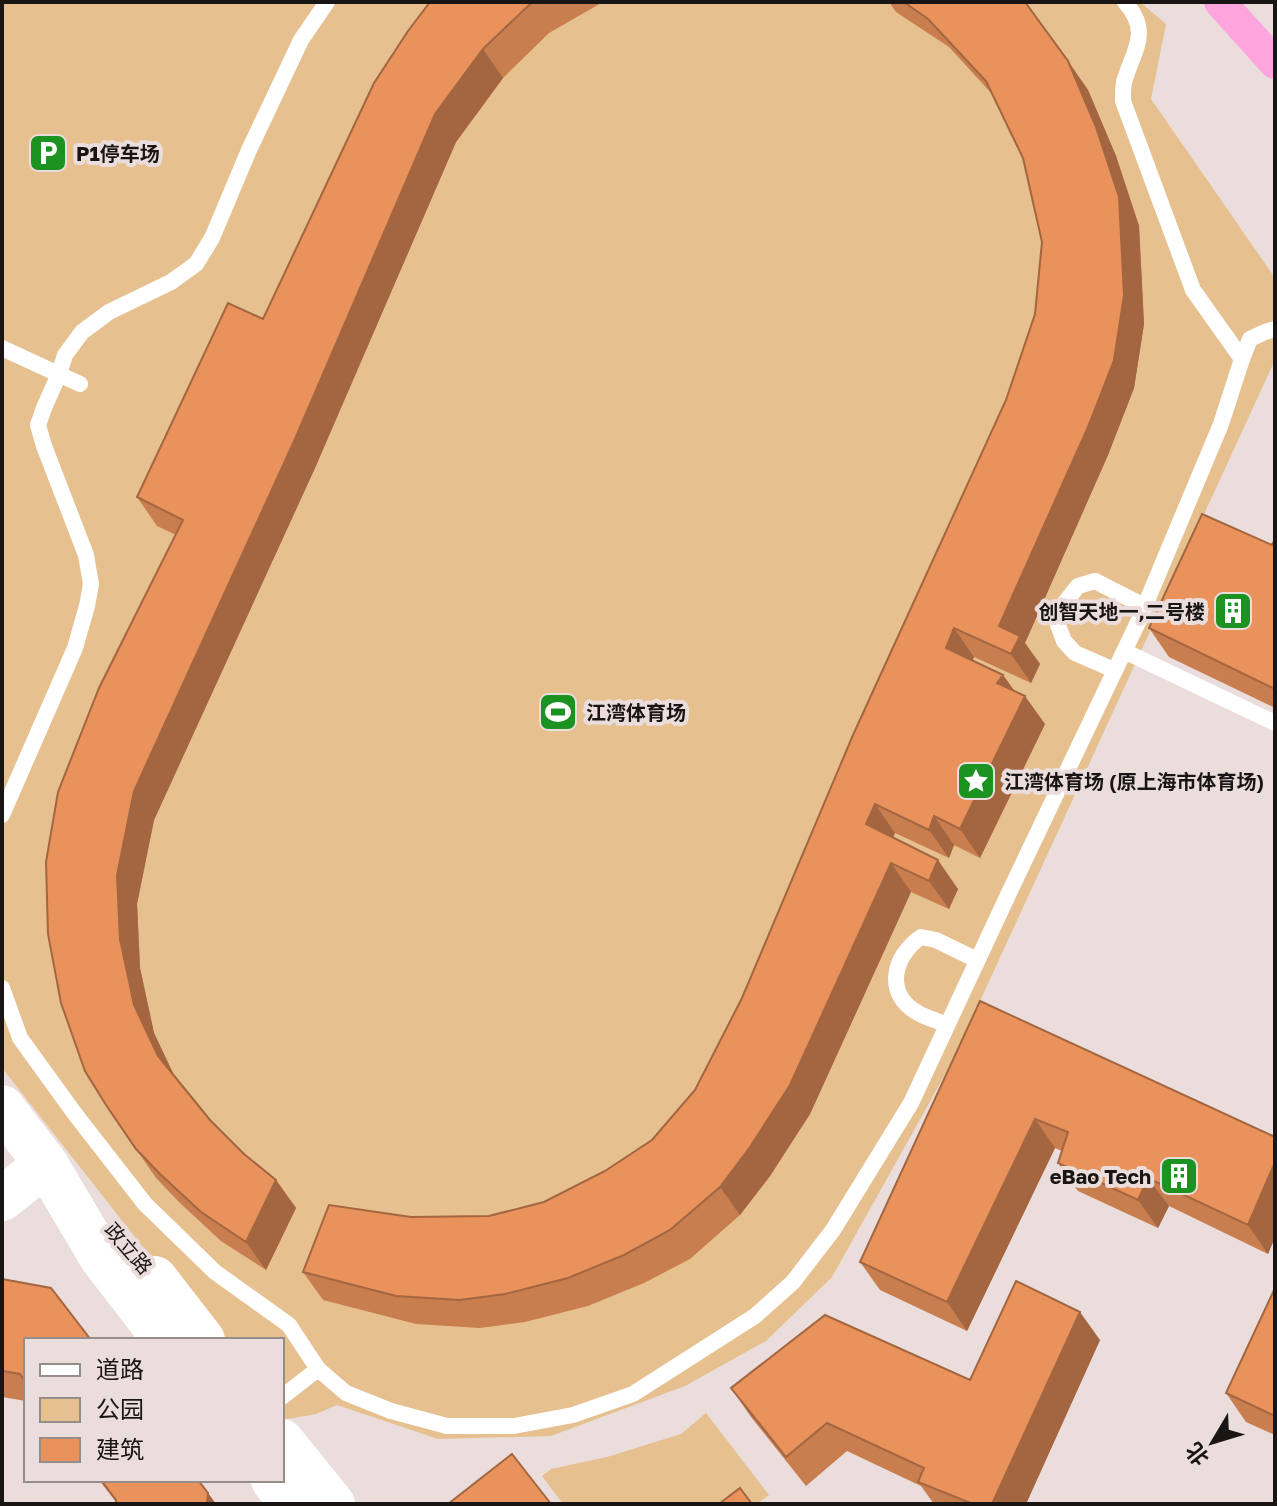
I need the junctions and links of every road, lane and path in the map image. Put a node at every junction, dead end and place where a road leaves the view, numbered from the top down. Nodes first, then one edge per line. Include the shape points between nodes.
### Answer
1 (327, 2) edge
2 (1125, 2) edge
3 (1275, 329) edge
4 (2, 348) edge
5 (1242, 359) junction
6 (59, 374) junction
7 (80, 384) dead end
8 (1144, 606) junction
9 (1124, 651) junction
10 (1114, 670) junction
11 (1275, 723) edge
12 (2, 815) edge
13 (977, 960) junction
14 (2, 988) edge
15 (947, 1025) junction
16 (2, 1107) edge
17 (46, 1164) junction
18 (2, 1199) edge
19 (163, 1338) edge
20 (201, 1338) edge
21 (318, 1369) junction
22 (284, 1395) edge
23 (284, 1443) edge
24 (274, 1482) edge
25 (291, 1504) edge
26 (333, 1504) edge

1 - 6 lane via 301,40 196,264 82,332
2 - 5 lane via 1140,30 1123,101 1193,290
3 - 5 lane via 1250,339
4 - 6 lane
5 - 8 lane via 1221,424
6 - 7 lane
6 - 12 lane via 38,425 86,555 91,584 75,648
8 - 9 lane
8 - 10 lane via 1095,581 1078,586 1063,605 1058,625 1064,641 1075,653
9 - 10 lane
9 - 11 lane
10 - 13 lane
13 - 15 lane
13 - 15 lane via 921,937 899,961 895,979 901,997 916,1012
14 - 21 lane via 20,1038 145,1204 215,1272 289,1325
15 - 21 lane via 911,1103 833,1230 793,1282 755,1316 633,1394 573,1415 514,1426 447,1426 346,1393
16 - 17 main road, 政立路
17 - 18 main road
17 - 19 main road, 政立路 via 101,1257
17 - 20 main road, 政立路 via 124,1238
21 - 22 lane
23 - 26 main road
24 - 25 main road

